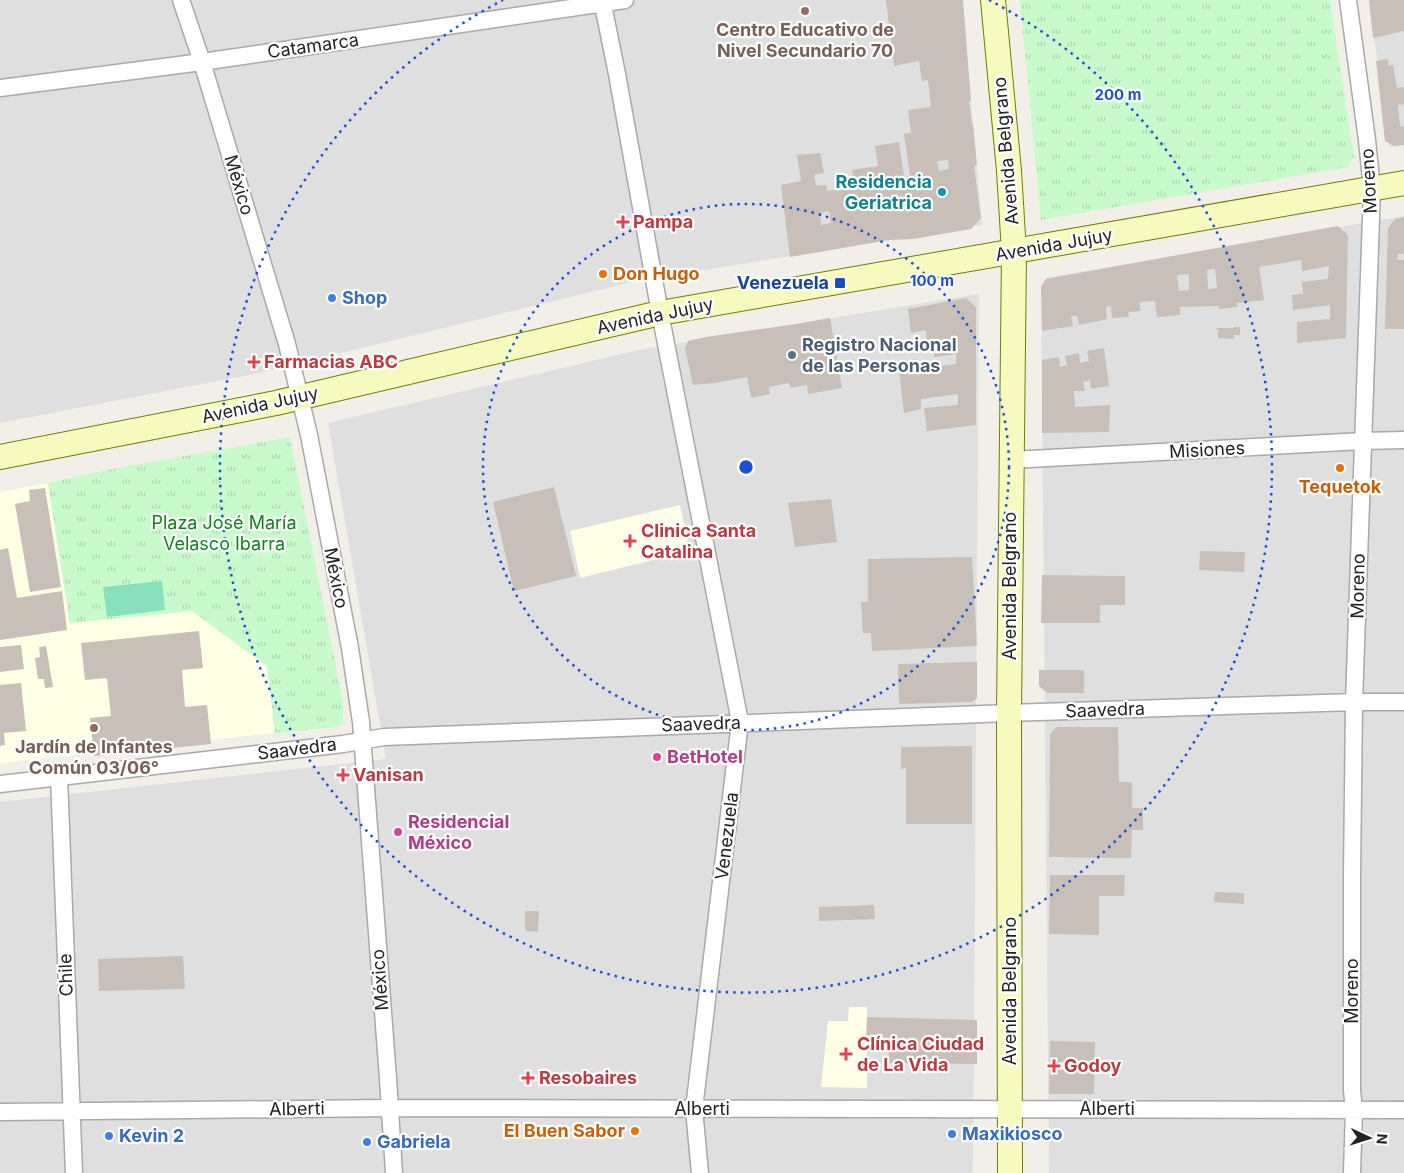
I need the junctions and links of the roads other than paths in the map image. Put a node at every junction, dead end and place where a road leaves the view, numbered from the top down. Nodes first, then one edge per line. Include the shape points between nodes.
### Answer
1 (181, 0) edge
2 (625, 0) edge
3 (994, 0) edge
4 (1348, 0) edge
5 (602, 2) edge
6 (202, 62) junction
7 (0, 88) edge
8 (1404, 183) edge
9 (1372, 189) junction
10 (1014, 252) junction
11 (660, 313) junction
12 (300, 397) junction
13 (1404, 440) edge
14 (1363, 441) junction
15 (0, 457) edge
16 (1011, 460) junction
17 (1354, 702) junction
18 (1404, 702) edge
19 (1009, 713) junction
20 (740, 722) junction
21 (362, 741) junction
22 (59, 776) junction
23 (0, 784) edge
24 (390, 1108) junction
25 (694, 1109) junction
26 (1010, 1109) junction
27 (1354, 1110) junction
28 (1404, 1110) edge
29 (0, 1112) edge
30 (72, 1112) junction
31 (74, 1173) edge
32 (394, 1173) edge
33 (700, 1173) edge
34 (1010, 1173) edge
35 (1352, 1173) edge

1 - 6 street, México
2 - 5 street, Catamarca
3 - 10 main road, Avenida Belgrano
4 - 9 street, Moreno
5 - 6 street, Catamarca
5 - 11 street, Venezuela
6 - 7 street, Catamarca
6 - 12 street, México
8 - 9 main road, Avenida Jujuy
9 - 10 main road, Avenida Jujuy
9 - 14 street, Moreno
10 - 11 main road, Avenida Jujuy
10 - 16 main road, Avenida Belgrano
11 - 12 main road, Avenida Jujuy
11 - 20 street, Venezuela
12 - 15 main road, Avenida Jujuy
12 - 21 street, México via 350,648
13 - 14 street, Misiones
14 - 16 street, Misiones
14 - 17 street, Moreno
16 - 19 main road, Avenida Belgrano
17 - 18 street, Saavedra
17 - 19 street, Saavedra
17 - 27 street, Moreno
19 - 20 street, Saavedra
19 - 26 main road, Avenida Belgrano
20 - 21 street, Saavedra via 384,737
20 - 25 street, Venezuela
21 - 22 street, Saavedra
21 - 24 street, México
22 - 23 street, Saavedra
22 - 30 street, Chile
24 - 25 street, Alberti
24 - 30 street, Alberti
24 - 32 street, México
25 - 26 street, Alberti
25 - 33 street, Venezuela
26 - 27 street, Alberti
26 - 34 main road, Avenida Belgrano
27 - 28 street, Alberti
27 - 35 street, Moreno
29 - 30 street, Alberti
30 - 31 street, Chile

